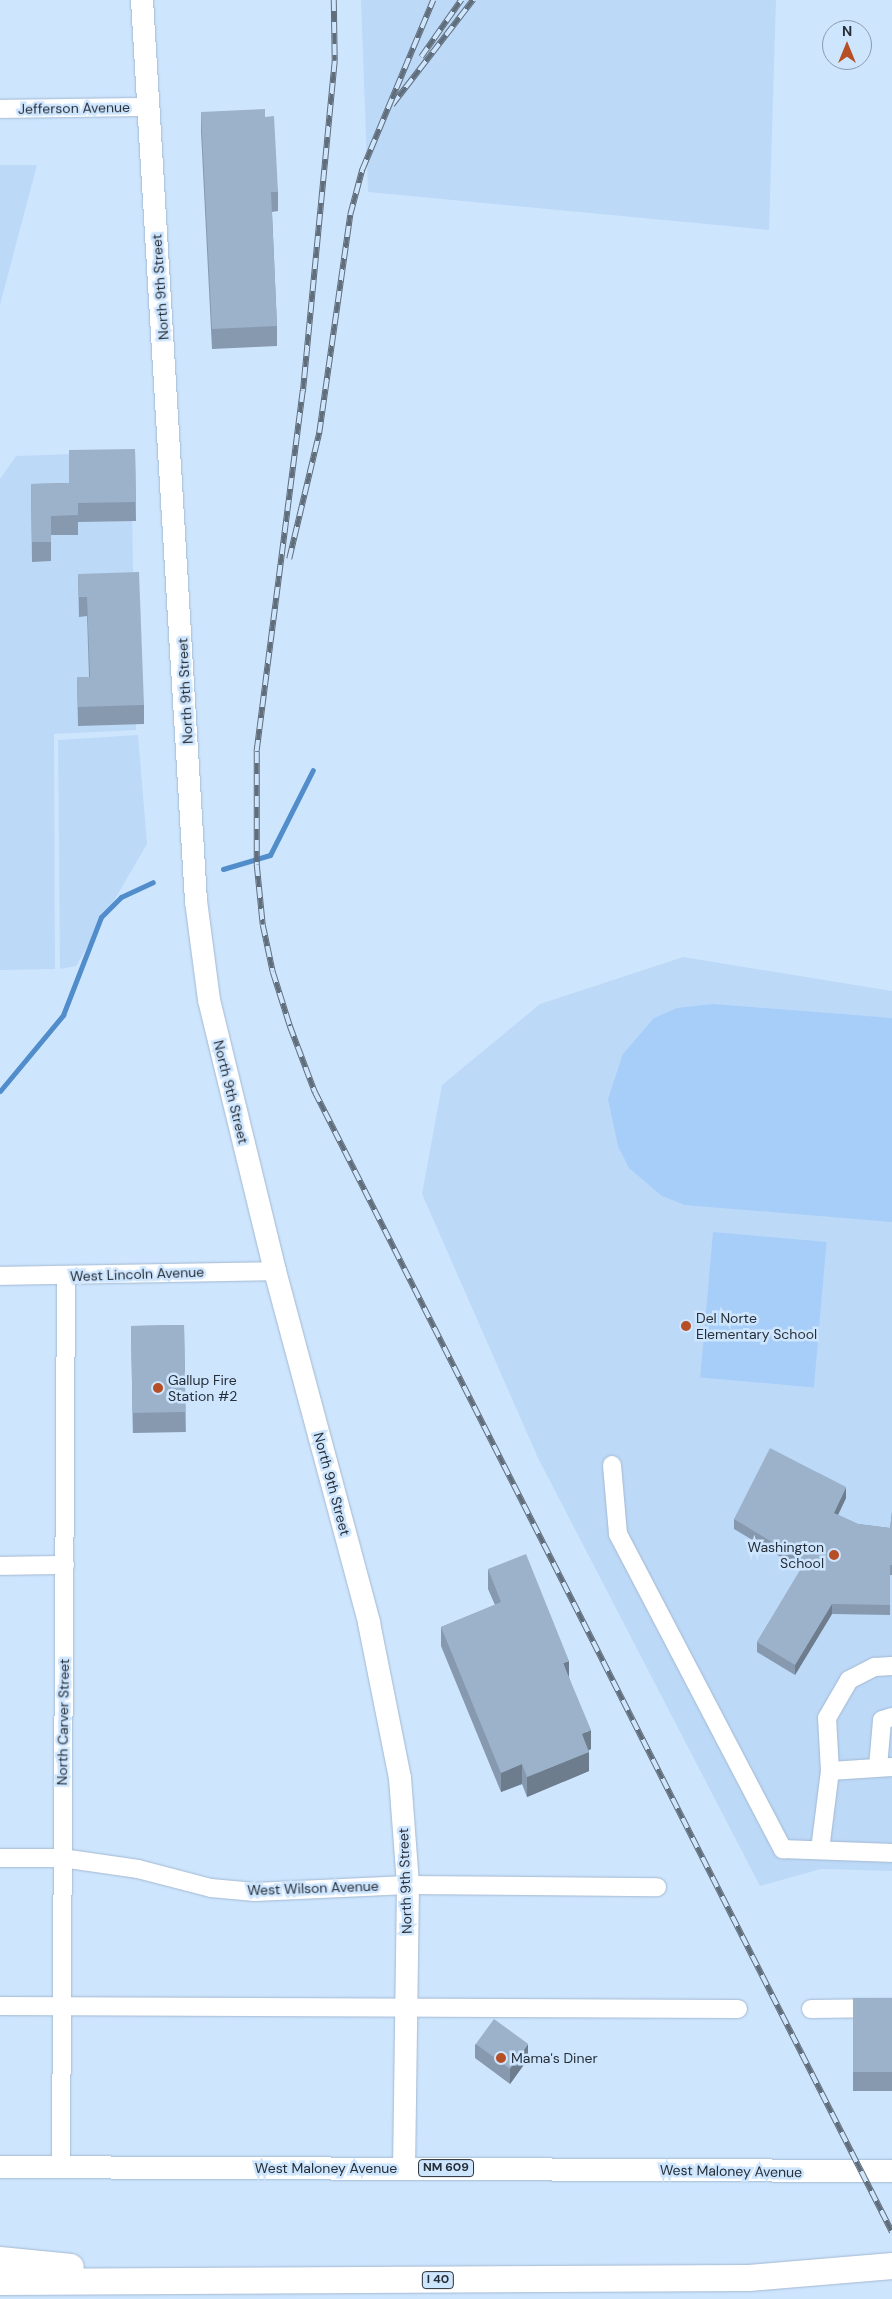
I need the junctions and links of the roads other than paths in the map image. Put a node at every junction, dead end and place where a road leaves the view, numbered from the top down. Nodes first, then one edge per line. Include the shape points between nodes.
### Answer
1 (142, 0) edge
2 (149, 107) junction
3 (0, 109) edge
4 (275, 1271) junction
5 (0, 1276) edge
6 (66, 1276) junction
7 (612, 1465) dead end
8 (65, 1565) junction
9 (0, 1566) edge
10 (892, 1666) edge
11 (892, 1717) edge
12 (885, 1767) edge
13 (830, 1771) junction
14 (820, 1850) junction
15 (892, 1852) edge
16 (0, 1858) edge
17 (62, 1858) junction
18 (408, 1885) junction
19 (657, 1887) dead end
20 (0, 2006) edge
21 (62, 2007) junction
22 (406, 2008) junction
23 (892, 2008) edge
24 (738, 2009) dead end
25 (811, 2009) dead end
26 (0, 2167) edge
27 (61, 2167) junction
28 (404, 2168) junction
29 (892, 2171) edge
30 (0, 2260) edge
31 (884, 2267) edge
32 (0, 2282) edge
33 (239, 2282) junction

1 - 2 main road, North 9th Street
2 - 3 street, Jefferson Avenue
2 - 4 main road, North 9th Street via 196,902 209,1000
4 - 6 street, West Lincoln Avenue
4 - 18 main road, North 9th Street via 369,1623 400,1778
5 - 6 street, West Lincoln Avenue
6 - 8 street, North Carver Street
7 - 14 street via 618,1534 783,1849
8 - 9 street
8 - 17 street, North Carver Street
10 - 13 street via 863,1672 849,1680 837,1698 827,1718
11 - 12 street via 882,1720
12 - 13 street
13 - 14 street
14 - 15 street
16 - 17 street, West Wilson Avenue
17 - 18 street, West Wilson Avenue via 138,1869 211,1888 255,1892
17 - 21 street, North Carver Street
18 - 19 street, West Wilson Avenue
18 - 22 main road, North 9th Street
20 - 21 street
21 - 22 street
21 - 27 street, North Carver Street
22 - 24 street
22 - 28 main road, North 9th Street
23 - 25 street
26 - 27 main road, West Maloney Avenue / NM 609
27 - 28 main road, West Maloney Avenue / NM 609
28 - 29 main road, West Maloney Avenue / NM 609
30 - 33 highway
31 - 33 highway, I 40 via 749,2278
32 - 33 highway, I 40

